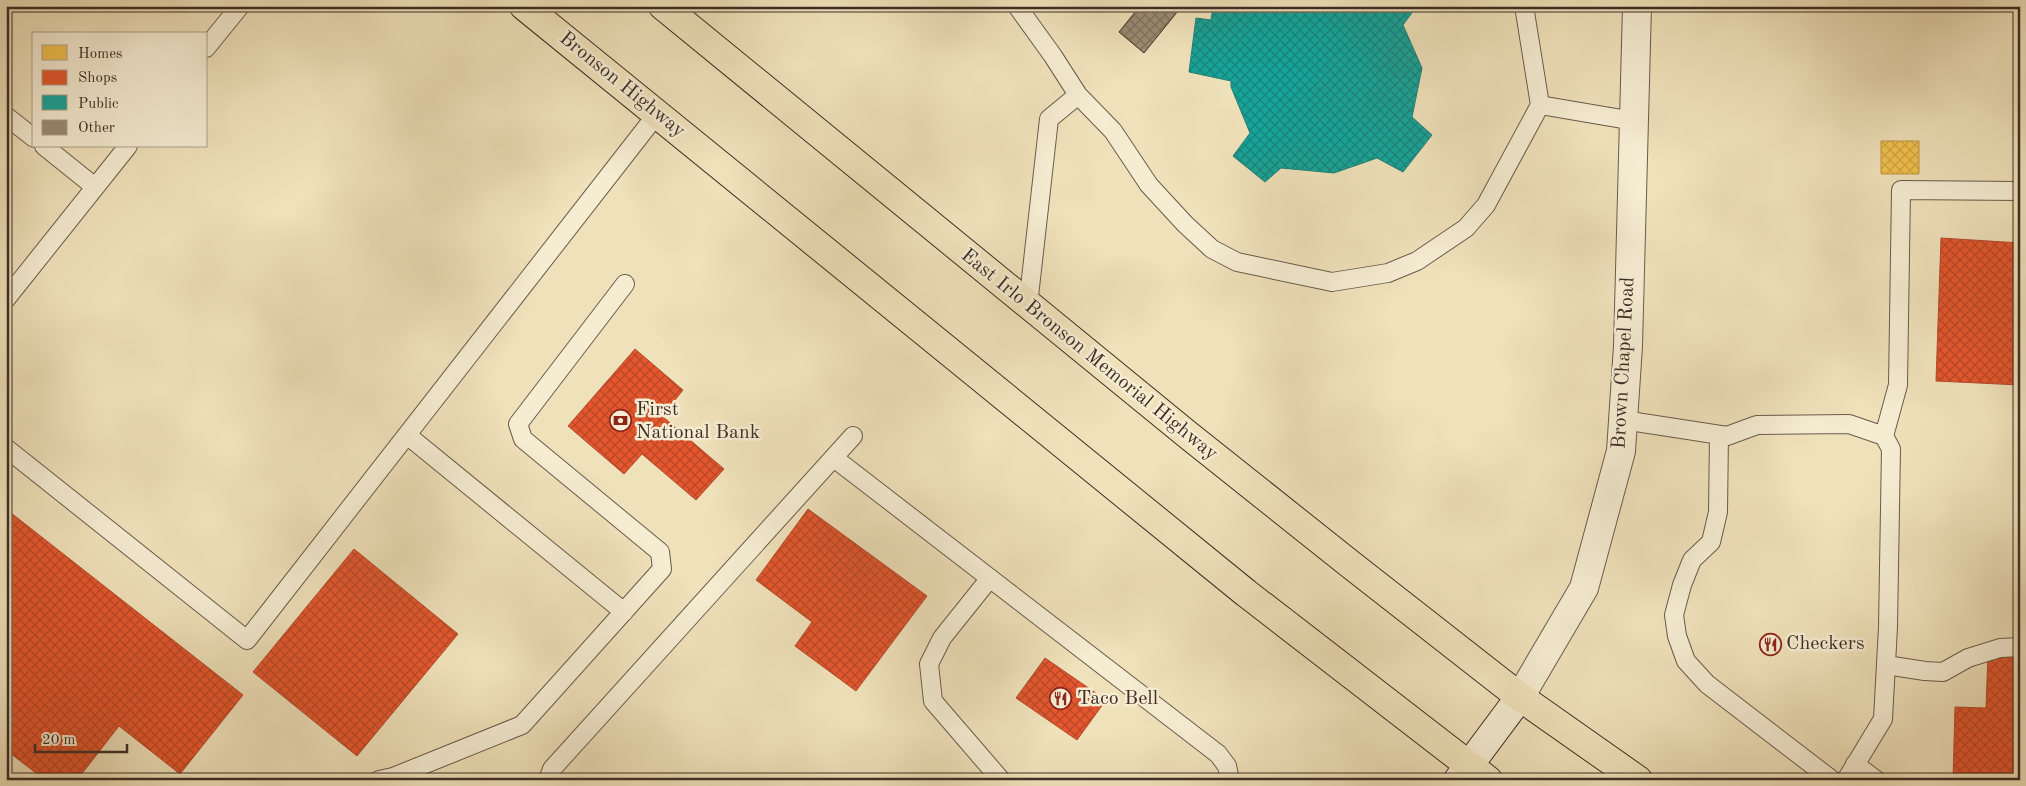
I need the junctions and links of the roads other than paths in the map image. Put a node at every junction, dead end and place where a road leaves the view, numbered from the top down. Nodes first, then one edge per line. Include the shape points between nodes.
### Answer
1 (240, 6) edge
2 (524, 6) edge
3 (663, 6) edge
4 (1017, 6) edge
5 (1524, 6) edge
6 (1636, 6) edge
7 (208, 46) edge
8 (1078, 96) junction
9 (1540, 105) junction
10 (657, 114) junction
11 (6, 116) edge
12 (1634, 121) junction
13 (32, 136) edge
14 (46, 148) edge
15 (126, 148) edge
16 (95, 188) junction
17 (2020, 191) edge
18 (625, 284) dead end
19 (6, 299) edge
20 (1028, 305) junction
21 (1623, 420) junction
22 (407, 435) junction
23 (1719, 435) junction
24 (853, 436) dead end
25 (1884, 436) junction
26 (6, 448) edge
27 (834, 458) junction
28 (990, 578) junction
29 (624, 612) junction
30 (2020, 647) edge
31 (1886, 665) junction
32 (1520, 698) junction
33 (1855, 764) junction
34 (1472, 775) edge
35 (379, 780) edge
36 (548, 780) edge
37 (1001, 780) edge
38 (1230, 780) edge
39 (1638, 780) edge
40 (1832, 780) edge
41 (1846, 780) edge
42 (1876, 780) edge

1 - 7 lane
2 - 10 highway, Bronson Highway
3 - 20 highway, East Irlo Bronson Memorial Highway
4 - 8 lane
5 - 9 lane
6 - 12 street, Brown Chapel Road
8 - 9 lane via 1113,131 1149,185 1212,249 1237,262 1332,282 1395,270 1417,261 1466,228 1486,205
8 - 20 lane via 1049,119
9 - 12 lane
10 - 22 lane
10 - 34 highway, Bronson Highway
11 - 13 lane
12 - 21 street, Brown Chapel Road
14 - 16 lane
15 - 16 lane
16 - 19 lane
17 - 25 lane via 1901,190 1898,386
18 - 29 lane via 518,424 523,440 660,552 662,568
20 - 32 highway, East Irlo Bronson Memorial Highway
21 - 23 lane
21 - 32 street, Brown Chapel Road via 1621,451 1584,588
22 - 26 lane via 248,640
22 - 29 lane
23 - 25 lane via 1727,436 1757,425 1849,424
23 - 40 lane via 1718,512 1711,542 1692,560 1682,585 1674,615 1677,636 1686,661 1707,684
24 - 27 lane
25 - 31 lane via 1891,449
27 - 28 lane
27 - 36 lane via 552,769
28 - 37 lane via 942,638 929,664 933,701
28 - 38 lane via 1218,754 1227,766
29 - 35 lane via 522,725
30 - 31 lane via 2000,648 1968,658 1943,672
31 - 33 lane via 1883,719
32 - 34 street, Brown Chapel Road
32 - 39 highway, East Irlo Bronson Memorial Highway
33 - 41 lane
33 - 42 lane

